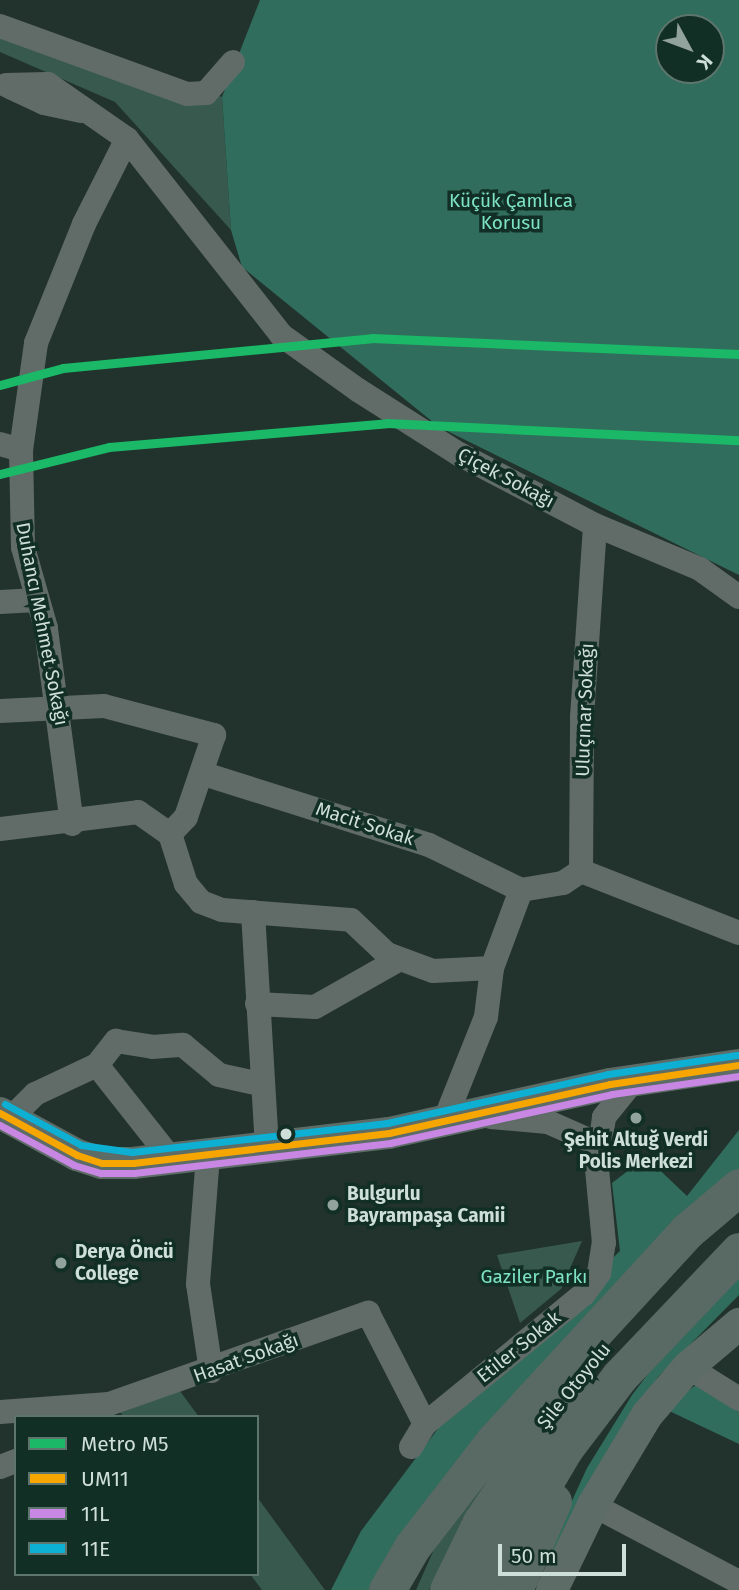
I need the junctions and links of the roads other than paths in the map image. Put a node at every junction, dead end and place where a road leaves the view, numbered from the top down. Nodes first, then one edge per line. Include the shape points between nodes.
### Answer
1 (0, 26) edge
2 (233, 62) dead end
3 (3, 84) edge
4 (127, 139) junction
5 (10, 447) edge
6 (595, 524) junction
7 (739, 597) edge
8 (37, 600) junction
9 (0, 602) edge
10 (55, 706) junction
11 (0, 711) edge
12 (204, 774) junction
13 (72, 824) junction
14 (0, 829) edge
15 (170, 834) junction
16 (583, 878) junction
17 (521, 890) junction
18 (253, 912) junction
19 (739, 933) edge
20 (398, 960) junction
21 (492, 968) junction
22 (257, 1004) junction
23 (97, 1065) junction
24 (739, 1065) edge
25 (634, 1080) junction
26 (260, 1084) junction
27 (6, 1115) edge
28 (483, 1116) junction
29 (444, 1122) junction
30 (267, 1148) junction
31 (599, 1152) junction
32 (208, 1156) junction
33 (172, 1160) junction
34 (739, 1188) edge
35 (739, 1212) edge
36 (726, 1263) edge
37 (739, 1324) edge
38 (688, 1367) junction
39 (211, 1371) junction
40 (739, 1399) edge
41 (100, 1410) edge
42 (0, 1412) edge
43 (425, 1424) junction
44 (411, 1447) dead end
45 (462, 1485) junction
46 (593, 1505) junction
47 (739, 1582) edge
48 (387, 1590) edge
49 (402, 1590) edge
50 (448, 1590) edge
51 (481, 1590) edge
52 (514, 1590) edge
53 (552, 1590) edge

1 - 2 street via 187,94 206,93
3 - 4 street, Çiçek Sokağı via 48,83
4 - 5 street, Duhancı Mehmet Sokağı via 84,224 36,342
4 - 6 street, Çiçek Sokağı via 281,335 460,453
5 - 8 street, Duhancı Mehmet Sokağı via 23,547
6 - 7 street, Çiçek Sokağı via 700,569
6 - 16 street, Uluçınar Sokağı via 582,717
8 - 9 street
8 - 10 street, Duhancı Mehmet Sokağı via 46,628
10 - 11 street
10 - 12 street via 104,706 215,734
10 - 13 street, Duhancı Mehmet Sokağı via 63,733
12 - 15 street via 187,817
12 - 17 street, Macit Sokak via 429,845
13 - 14 street
13 - 15 street via 138,812 159,821
15 - 18 street via 186,884 201,902
16 - 17 street
16 - 19 street
17 - 21 street
18 - 20 street via 351,920
18 - 22 street
20 - 21 street via 433,971
20 - 22 street via 314,1007
21 - 29 street via 486,1017
22 - 26 street
23 - 26 street via 116,1041 183,1045 219,1075
23 - 27 street via 35,1094
23 - 33 street
24 - 25 main road
25 - 28 main road
25 - 31 street, Etiler Sokak via 604,1117
26 - 30 street
27 - 33 main road via 102,1163
28 - 29 main road
28 - 31 street via 548,1122 591,1141
29 - 30 main road
30 - 32 main road
31 - 43 street, Etiler Sokak via 604,1242 600,1273 584,1294
32 - 33 main road
32 - 39 street via 198,1284
34 - 45 highway via 687,1231 627,1294 494,1441
35 - 50 highway, Şile Otoyolu via 587,1365 481,1522
36 - 51 highway, Şile Otoyolu via 619,1377 565,1448
36 - 52 highway via 571,1468
37 - 38 main road
38 - 40 street
38 - 46 main road via 647,1415
39 - 41 street, Hasat Sokağı
39 - 43 street, Hasat Sokağı via 368,1314
41 - 42 street, Hasat Sokağı
43 - 44 street, Etiler Sokak
45 - 48 highway via 412,1547
45 - 49 highway
46 - 47 street
46 - 53 main road

